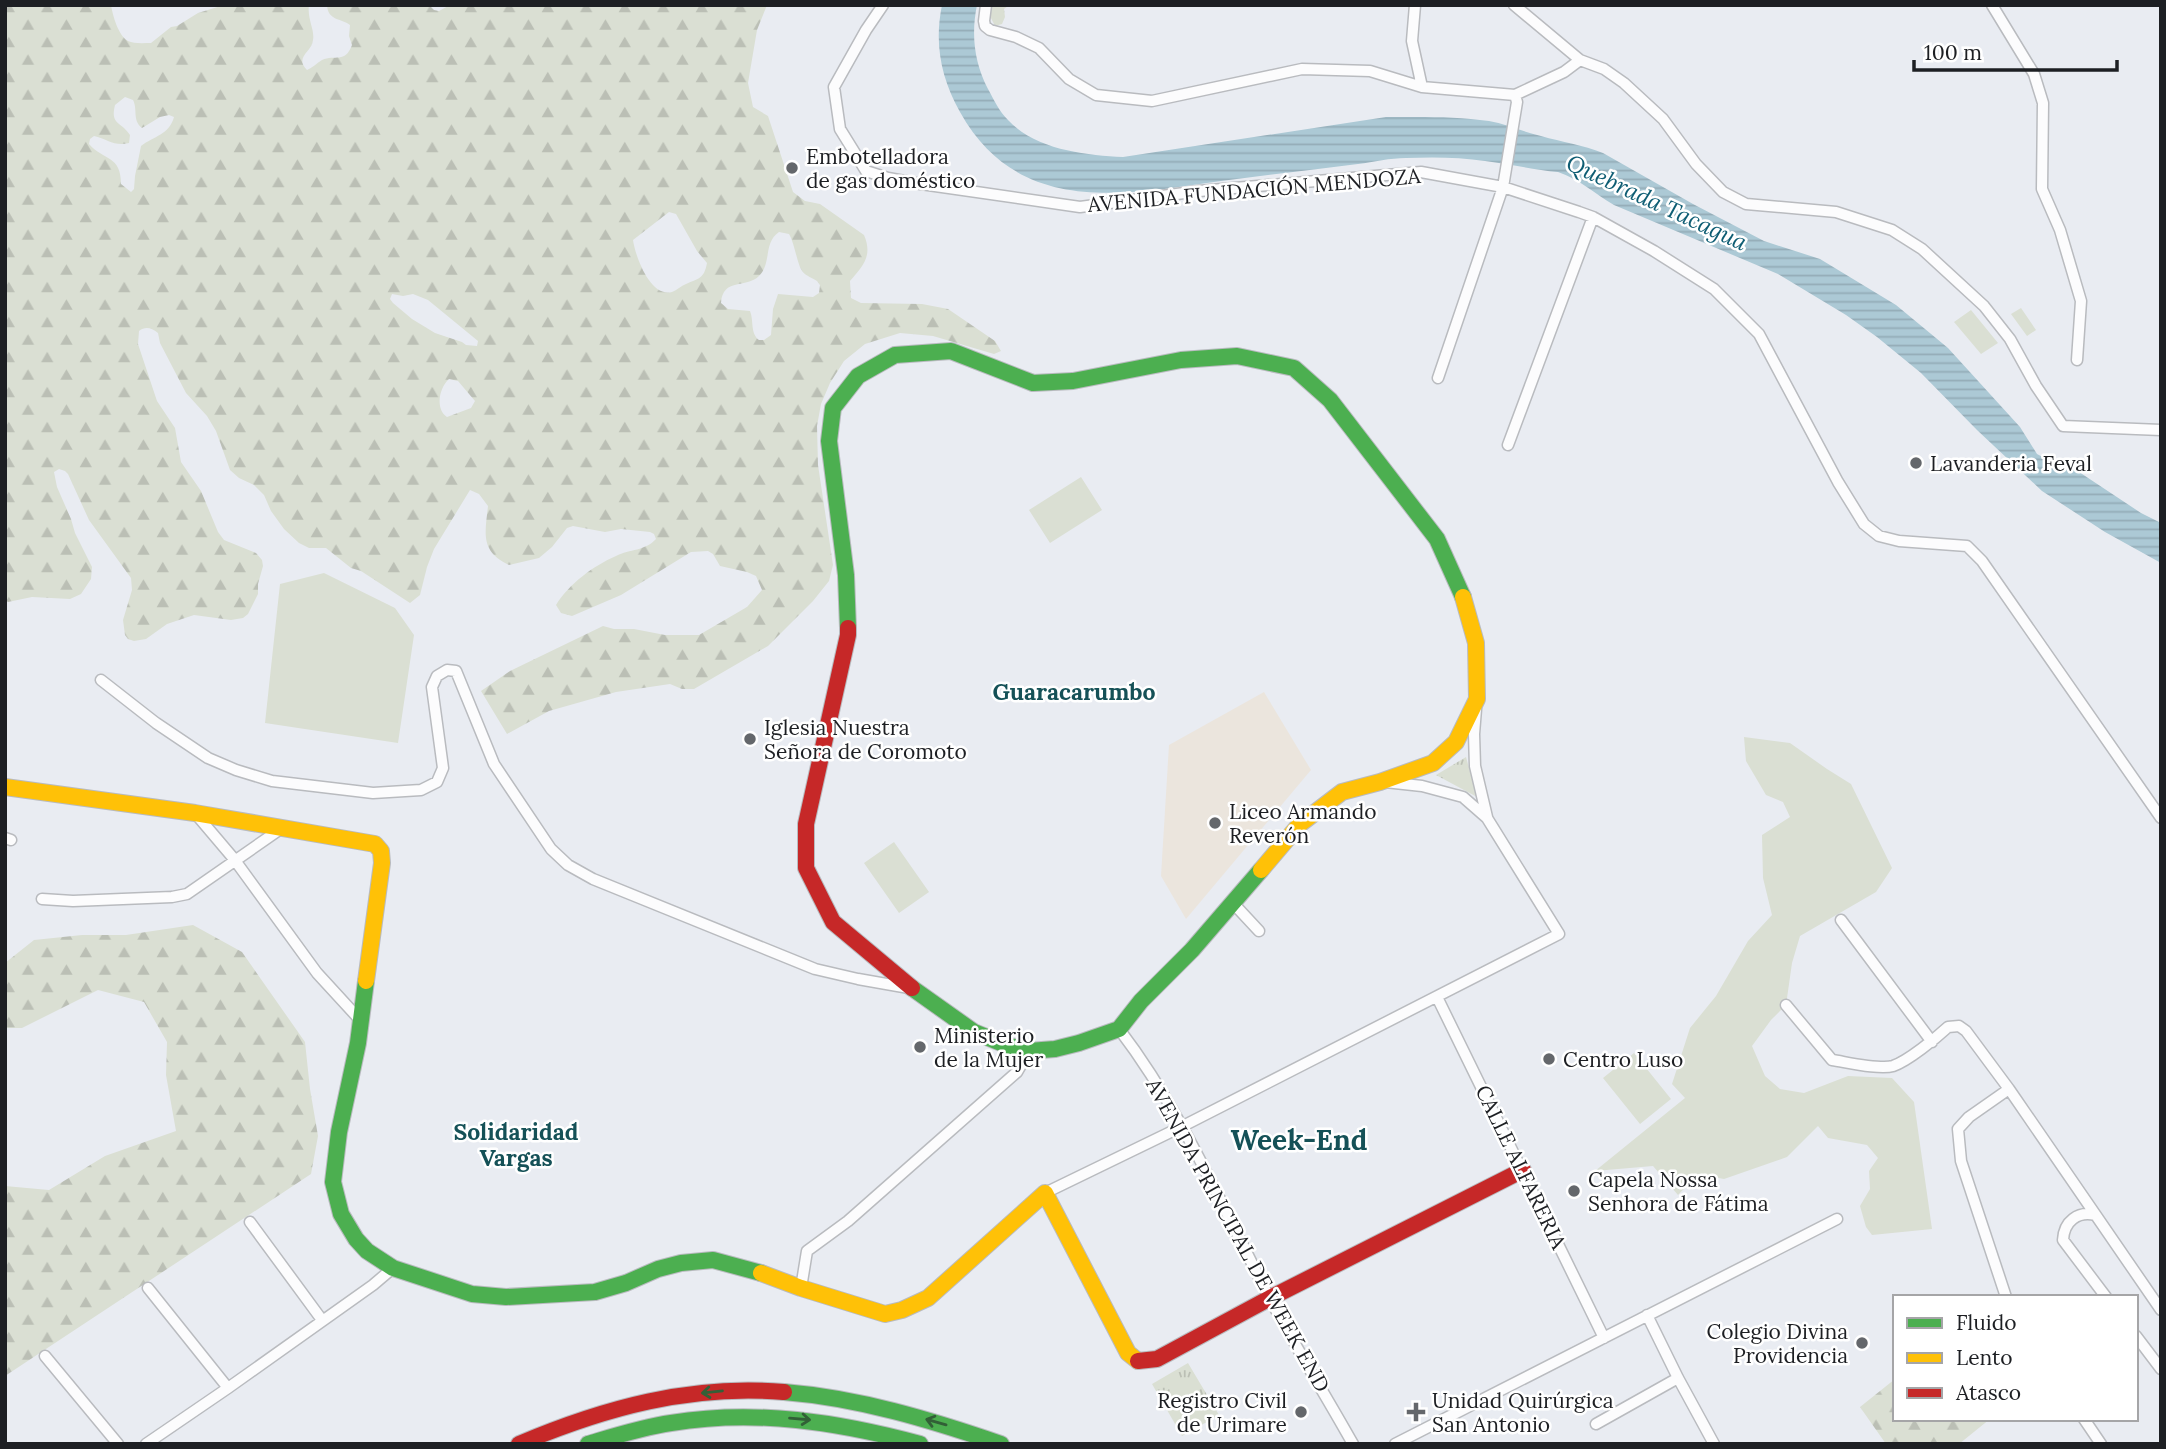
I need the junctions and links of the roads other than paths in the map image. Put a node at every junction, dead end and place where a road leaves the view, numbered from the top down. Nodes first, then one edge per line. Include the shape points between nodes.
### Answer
1 (883, 5) edge
2 (986, 5) edge
3 (1415, 5) edge
4 (1514, 5) edge
5 (1992, 5) edge
6 (1580, 60) junction
7 (1422, 87) junction
8 (1516, 98) junction
9 (1503, 187) junction
10 (1593, 217) junction
11 (2077, 360) dead end
12 (1438, 378) dead end
13 (2161, 430) edge
14 (1508, 445) dead end
15 (101, 680) dead end
16 (1477, 699) junction
17 (1380, 782) junction
18 (5, 787) edge
19 (195, 813) junction
20 (1487, 818) junction
21 (2161, 818) edge
22 (282, 828) junction
23 (234, 859) junction
24 (1251, 879) joint
25 (42, 899) dead end
26 (1232, 902) junction
27 (1841, 920) dead end
28 (1259, 931) dead end
29 (912, 989) junction
30 (1437, 997) junction
31 (1786, 1005) dead end
32 (360, 1021) junction
33 (1119, 1029) junction
34 (1932, 1042) junction
35 (1029, 1051) junction
36 (2009, 1089) junction
37 (1183, 1126) junction
38 (1523, 1170) junction
39 (1045, 1193) junction
40 (2095, 1215) junction
41 (1837, 1219) dead end
42 (250, 1222) dead end
43 (393, 1268) junction
44 (148, 1288) dead end
45 (801, 1288) junction
46 (2005, 1295) edge
47 (2104, 1295) edge
48 (1270, 1298) junction
49 (2160, 1309) edge
50 (1647, 1315) junction
51 (322, 1320) junction
52 (1604, 1338) junction
53 (2138, 1339) edge
54 (45, 1356) dead end
55 (2161, 1369) edge
56 (1678, 1378) junction
57 (228, 1388) junction
58 (2085, 1421) edge
59 (1596, 1424) dead end
60 (118, 1444) edge
61 (146, 1444) edge
62 (519, 1444) edge
63 (588, 1444) edge
64 (920, 1444) edge
65 (1001, 1444) edge
66 (1353, 1444) edge
67 (1395, 1444) edge
68 (1714, 1444) edge
69 (2101, 1444) edge

1 - 9 street, AVENIDA FUNDACIÓN MENDOZA via 834,87 840,129 866,170 888,178 1080,207 1199,191 1421,172
2 - 7 street via 985,26 1038,48 1069,79 1096,96 1152,101 1302,69 1370,71
3 - 7 street via 1412,41
4 - 6 street
5 - 11 street via 2034,74 2043,103 2042,189 2060,230 2081,301
6 - 8 street
6 - 13 street via 1624,83 1663,119 1723,192 1746,204 1836,212 1892,230 1922,249 1984,306 2010,339 2063,426
7 - 8 street
8 - 9 street
9 - 10 street, AVENIDA FUNDACIÓN MENDOZA
9 - 12 street
10 - 14 street
10 - 21 street, AVENIDA FUNDACIÓN MENDOZA via 1714,289 1759,334 1864,524 1879,536 1899,541 1967,546 1982,561
15 - 29 street via 156,723 226,766 272,781 373,793 421,790 437,782 443,768 432,687 446,670 456,671 494,764 551,849 568,865 815,969
16 - 17 street via 1457,742 1433,763
16 - 20 street via 1475,766
16 - 29 street via 1476,643 1463,596 1437,539 1330,400 1294,368 1237,356 1181,360 1073,382 1033,383 951,351 895,355 858,376 833,408 829,442 848,635 806,824 806,868 833,922
17 - 20 street via 1422,786 1463,797
17 - 24 street via 1342,792 1300,824
18 - 19 street
19 - 22 street
19 - 23 street
20 - 30 street via 1559,934
22 - 23 street
22 - 32 street via 376,844 381,851
23 - 25 street via 187,894
23 - 32 street via 317,974
24 - 26 street
26 - 28 street
26 - 33 street
27 - 34 street
29 - 35 street via 974,1032
30 - 37 street
30 - 38 street, CALLE ALFARERIA
31 - 34 street via 1832,1060 1893,1066
32 - 43 street via 333,1182 341,1214 356,1239
33 - 35 street via 1055,1049
33 - 37 street, AVENIDA PRINCIPAL DE WEEK END
34 - 36 street via 1948,1027 1959,1026
35 - 45 street via 1017,1072 848,1222 807,1251
36 - 40 street
36 - 46 street via 1958,1129 1961,1161
37 - 39 street
37 - 48 street, AVENIDA PRINCIPAL DE WEEK END
38 - 48 street
38 - 52 street, CALLE ALFARERIA
39 - 45 street via 928,1298 902,1310 885,1314
39 - 48 street via 1128,1353 1139,1362 1157,1359
40 - 47 street via 2076,1215 2063,1232 2063,1240
40 - 49 street
41 - 50 street
42 - 51 street
43 - 45 street via 472,1294 506,1297 595,1292 670,1266 713,1260
43 - 51 street
44 - 57 street
48 - 66 street, AVENIDA PRINCIPAL DE WEEK END
50 - 52 street
50 - 56 street
51 - 57 street
52 - 67 street
53 - 55 street
54 - 60 street
56 - 59 street
56 - 68 street
57 - 61 street
58 - 69 street
65 -> 62 street via 903,1413 760,1390 651,1401 567,1424
63 -> 64 street via 674,1420 716,1416 824,1421

